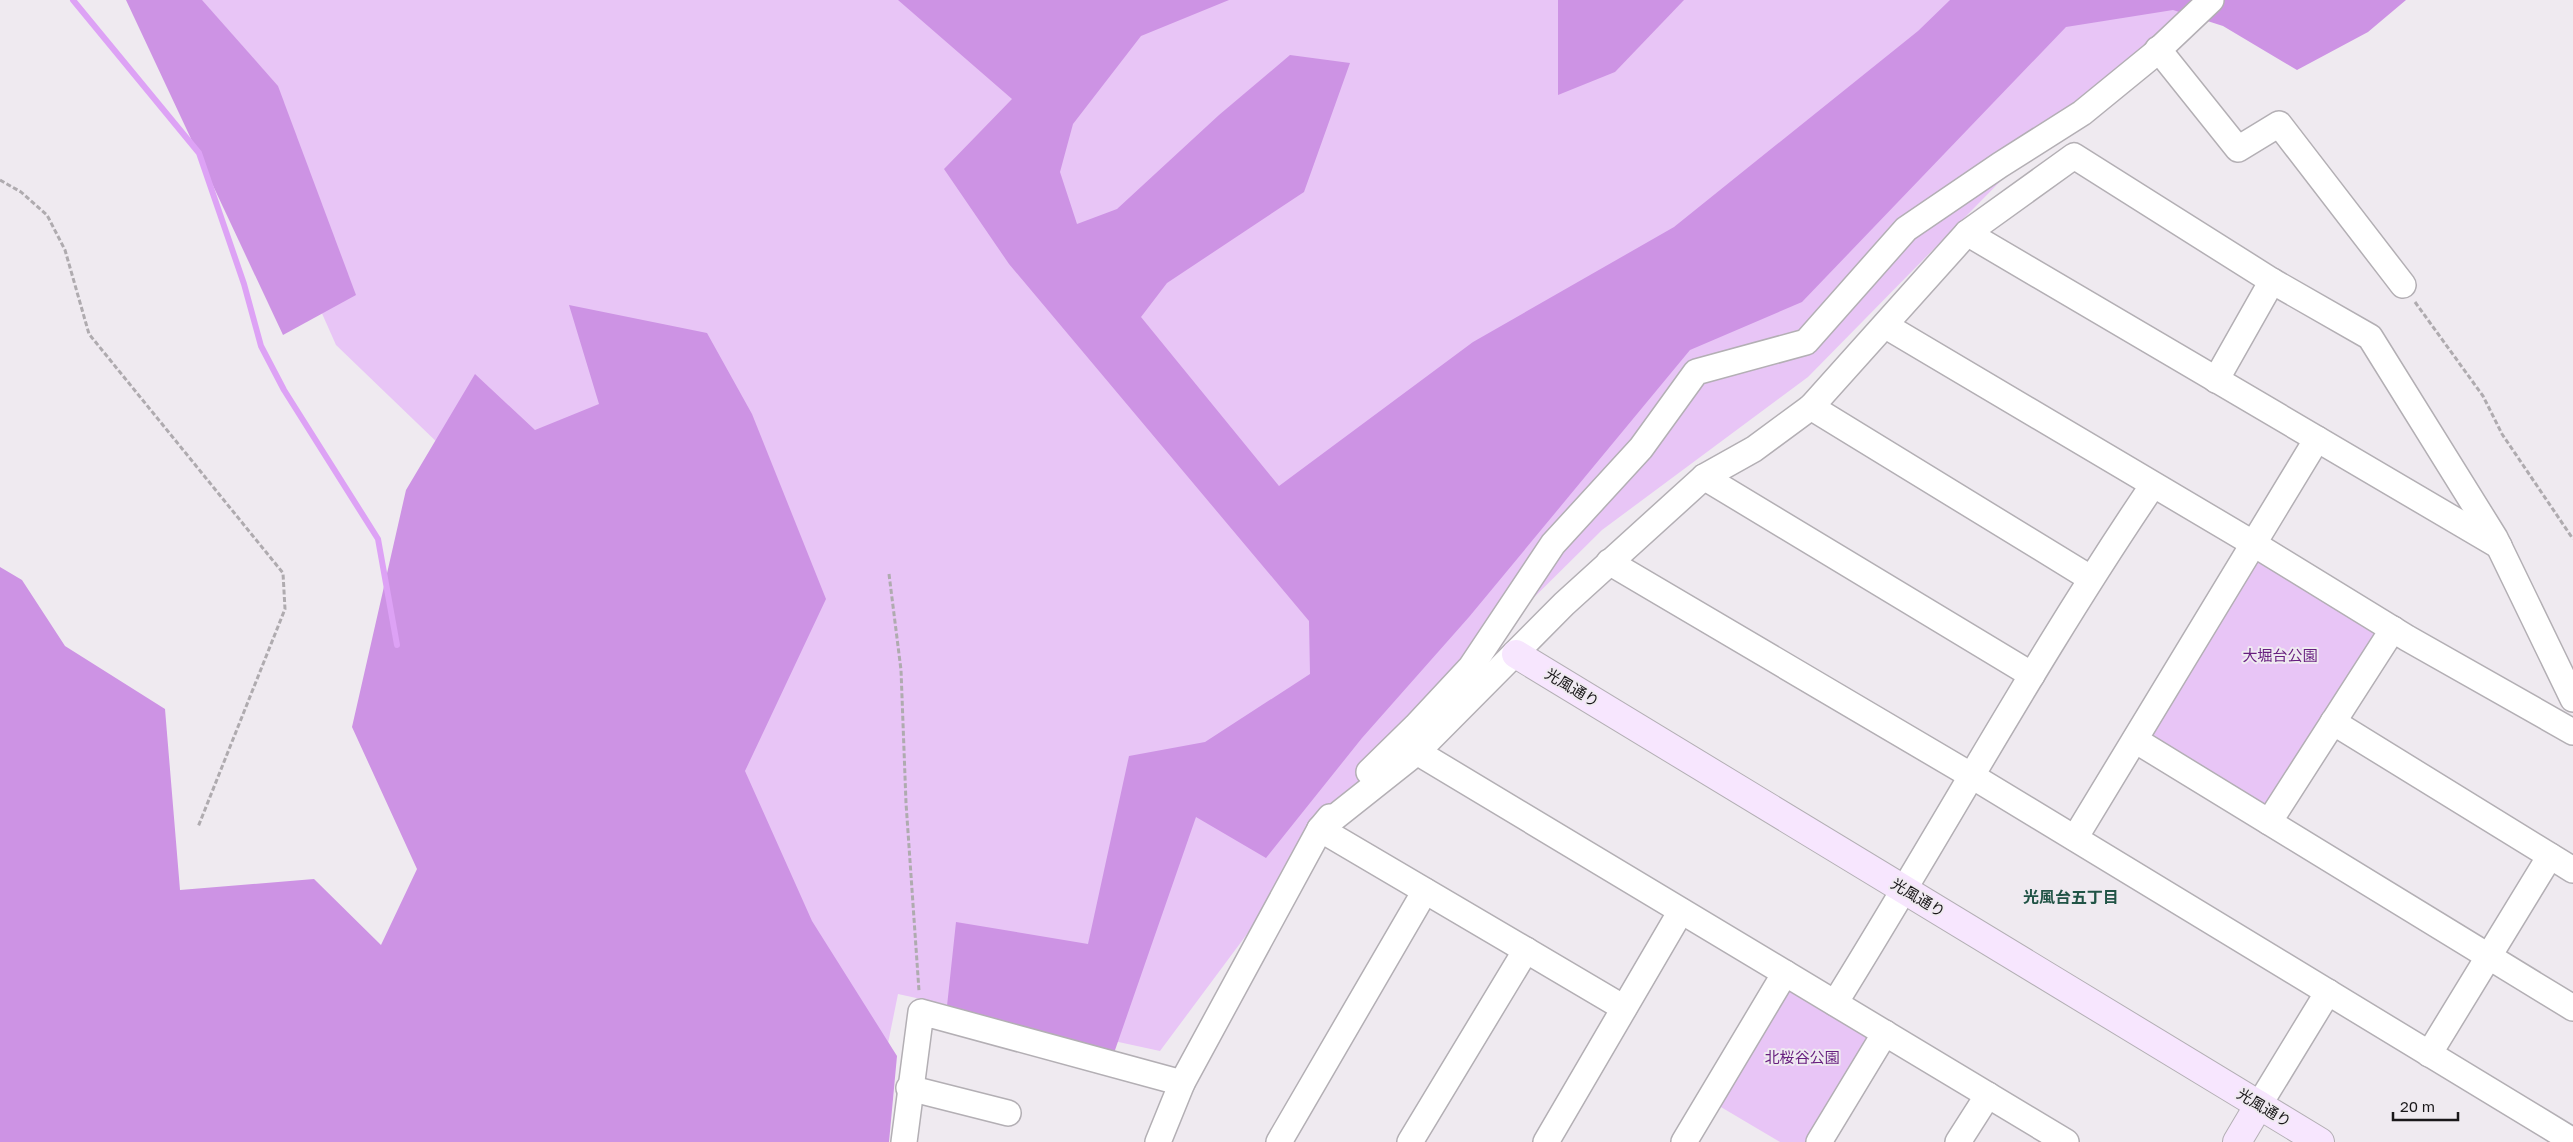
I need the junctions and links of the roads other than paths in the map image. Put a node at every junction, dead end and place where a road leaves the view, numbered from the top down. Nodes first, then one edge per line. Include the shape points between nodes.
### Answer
1 (2210, 0) edge
2 (2158, 50) junction
3 (1967, 233) junction
4 (2272, 281) junction
5 (2403, 285) road end
6 (1886, 326) junction
7 (2216, 380) junction
8 (1811, 407) junction
9 (2317, 440) junction
10 (1704, 477) junction
11 (2152, 485) junction
12 (2254, 544) junction
13 (2500, 547) junction
14 (1609, 562) junction
15 (2090, 578) junction
16 (2393, 629) junction
17 (1516, 654) junction
18 (2032, 675) junction
19 (2573, 699) edge
20 (2333, 722) junction
21 (2573, 732) edge
22 (2135, 740) junction
23 (1416, 752) junction
24 (1972, 776) junction
25 (2269, 822) junction
26 (1320, 830) junction
27 (2075, 838) junction
28 (2550, 856) junction
29 (2573, 870) edge
30 (1906, 890) junction
31 (1425, 891) junction
32 (1681, 911) junction
33 (1526, 950) junction
34 (2488, 957) junction
35 (1785, 973) junction
36 (2328, 992) junction
37 (1835, 1003) junction
38 (1624, 1008) junction
39 (2573, 1008) edge
40 (1886, 1033) junction
41 (2429, 1054) junction
42 (1182, 1083) junction
43 (909, 1088) junction
44 (1988, 1095) junction
45 (2259, 1104) junction
46 (1008, 1113) dead end
47 (2573, 1141) edge
48 (904, 1142) edge
49 (1158, 1142) edge
50 (1279, 1142) edge
51 (1410, 1142) edge
52 (1546, 1142) edge
53 (1684, 1142) edge
54 (1819, 1142) edge
55 (1958, 1142) edge
56 (2066, 1142) edge
57 (2237, 1142) edge
58 (2320, 1142) edge

1 - 2 street
2 - 5 street via 2238,149 2279,124
2 - 26 street via 2082,113 1906,229 1806,342 1696,372 1641,448 1552,544 1471,668 1352,788
3 - 4 street via 2074,156
3 - 6 street
3 - 7 street
4 - 7 street
4 - 13 street via 2370,337
6 - 8 street
6 - 11 street
7 - 9 street
8 - 10 street via 1754,449
8 - 15 street
9 - 12 street
9 - 13 street
10 - 14 street
10 - 18 street
11 - 12 street
11 - 15 street
12 - 16 street
12 - 22 street
13 - 19 street
14 - 17 street
14 - 24 street
15 - 18 street
16 - 20 street
16 - 21 street
17 - 23 street
17 - 30 street, 光風通り
18 - 24 street
20 - 25 street
20 - 28 street
22 - 25 street
22 - 27 street
23 - 26 street
23 - 32 street
24 - 27 street
24 - 30 street
25 - 34 street
26 - 31 street
26 - 42 street
27 - 36 street
28 - 29 street
28 - 34 street
30 - 37 street
30 - 45 street, 光風通り
31 - 33 street
31 - 50 street
32 - 35 street
32 - 38 street
33 - 38 street
33 - 51 street
34 - 39 street
34 - 41 street
35 - 37 street
35 - 53 street
36 - 41 street
36 - 45 street
37 - 40 street
38 - 52 street
40 - 44 street
40 - 54 street
41 - 47 street
42 - 43 street via 921,1012
42 - 49 street
43 - 46 street
43 - 48 street
44 - 55 street
44 - 56 street
45 - 57 street
45 - 58 street, 光風通り

